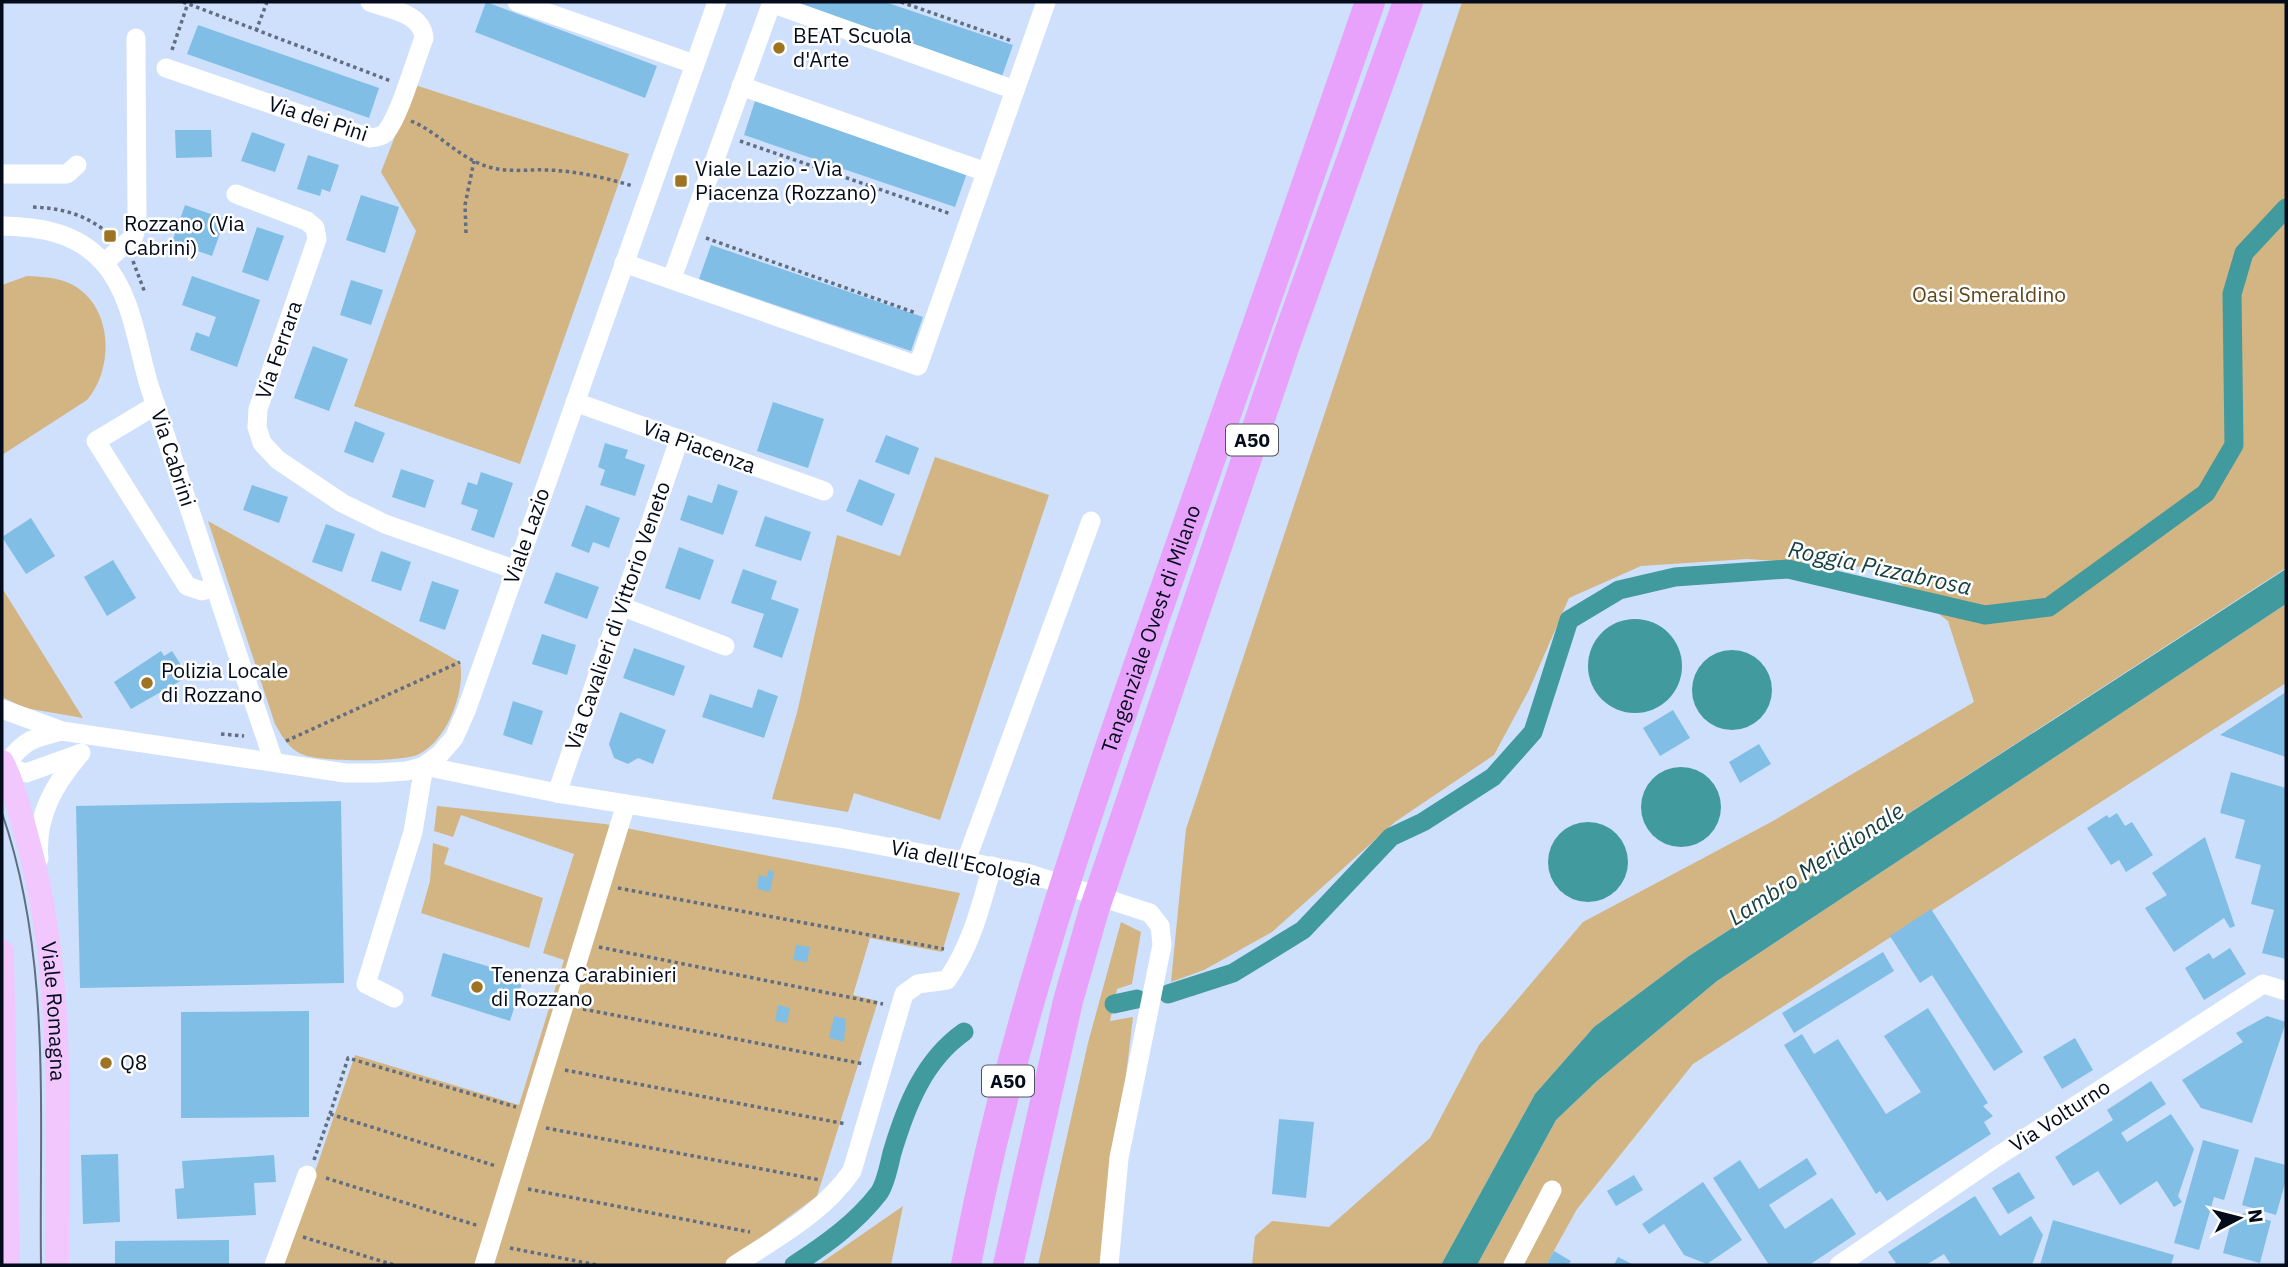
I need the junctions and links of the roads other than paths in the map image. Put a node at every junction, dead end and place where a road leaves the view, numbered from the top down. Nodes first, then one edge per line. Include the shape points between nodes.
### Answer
1 (370, 2) edge
2 (517, 2) edge
3 (717, 2) edge
4 (772, 2) edge
5 (1046, 2) edge
6 (1370, 2) edge
7 (1408, 2) edge
8 (136, 38) dead end
9 (694, 64) junction
10 (166, 68) road end
11 (741, 86) junction
12 (1015, 90) junction
13 (76, 165) dead end
14 (986, 172) junction
15 (2, 174) edge
16 (236, 194) dead end
17 (2, 226) edge
18 (104, 263) junction
19 (624, 263) junction
20 (672, 278) junction
21 (575, 402) junction
22 (156, 405) junction
23 (679, 440) junction
24 (824, 491) dead end
25 (1091, 522) dead end
26 (516, 570) junction
27 (215, 587) junction
28 (623, 607) junction
29 (725, 646) dead end
30 (2, 709) edge
31 (62, 731) junction
32 (116, 740) junction
33 (81, 753) junction
34 (274, 762) junction
35 (2, 765) edge
36 (424, 766) junction
37 (557, 793) junction
38 (626, 804) junction
39 (965, 861) junction
40 (992, 866) junction
41 (41, 886) junction
42 (2, 952) edge
43 (2286, 990) edge
44 (394, 998) dead end
45 (307, 1173) road end
46 (1552, 1190) dead end
47 (8, 1265) edge
48 (57, 1265) edge
49 (274, 1265) edge
50 (484, 1265) edge
51 (735, 1265) edge
52 (966, 1265) edge
53 (1009, 1265) edge
54 (1109, 1265) edge
55 (1513, 1265) edge
56 (1839, 1265) edge

1 - 10 street, Via dei Pini via 418,20 424,38 386,132 370,138
2 - 9 street
3 - 9 street, Viale Lazio
4 - 11 street
4 - 12 street
5 - 12 street
6 - 52 highway, Tangenziale Ovest di Milano / A50 via 1069,870 985,1167
7 - 53 highway, Tangenziale Ovest di Milano / A50 via 1272,381 1094,911 1068,1001
8 - 18 street via 137,222 134,236
9 - 19 street, Viale Lazio
11 - 14 street
11 - 20 street
12 - 14 street
13 - 15 street via 68,174
14 - 20 street via 918,366
16 - 26 street, Via Ferrara via 307,221 315,228 317,239 258,409 262,443 278,460 360,512
17 - 18 street, Via Cabrini via 63,233
18 - 22 street, Via Cabrini via 131,317
19 - 20 street
19 - 21 street, Viale Lazio
21 - 23 street, Via Piacenza
21 - 26 street, Viale Lazio
22 - 27 street, Via Cabrini
22 - 27 street via 96,441 187,586 202,591
23 - 24 street, Via Piacenza
23 - 28 street, Via Cavalieri di Vittorio Veneto
25 - 39 street
26 - 36 street, Viale Lazio via 454,738
27 - 34 street, Via Cabrini
28 - 29 street
28 - 37 street, Via Cavalieri di Vittorio Veneto
30 - 31 street
31 - 32 street
31 - 35 street via 32,739
32 - 33 street
32 - 34 street
33 - 35 street via 26,773
33 - 41 street via 45,805 37,838
34 - 36 street via 345,773
35 - 41 main road, Viale Romagna
36 - 37 street, Via dell'Ecologia
36 - 44 street via 412,832 366,984
37 - 38 street, Via dell'Ecologia
38 - 39 street, Via dell'Ecologia
38 - 50 street
39 - 40 street, Via dell'Ecologia
40 - 51 street via 973,932 947,980 918,984 904,994 852,1171 814,1213
40 - 54 street, Via dell'Ecologia via 1150,914 1160,926 1162,945 1119,1158
41 - 48 main road, Viale Romagna via 54,997
42 - 47 main road
43 - 56 street, Via Volturno via 2263,984
45 - 49 street
46 - 55 street

